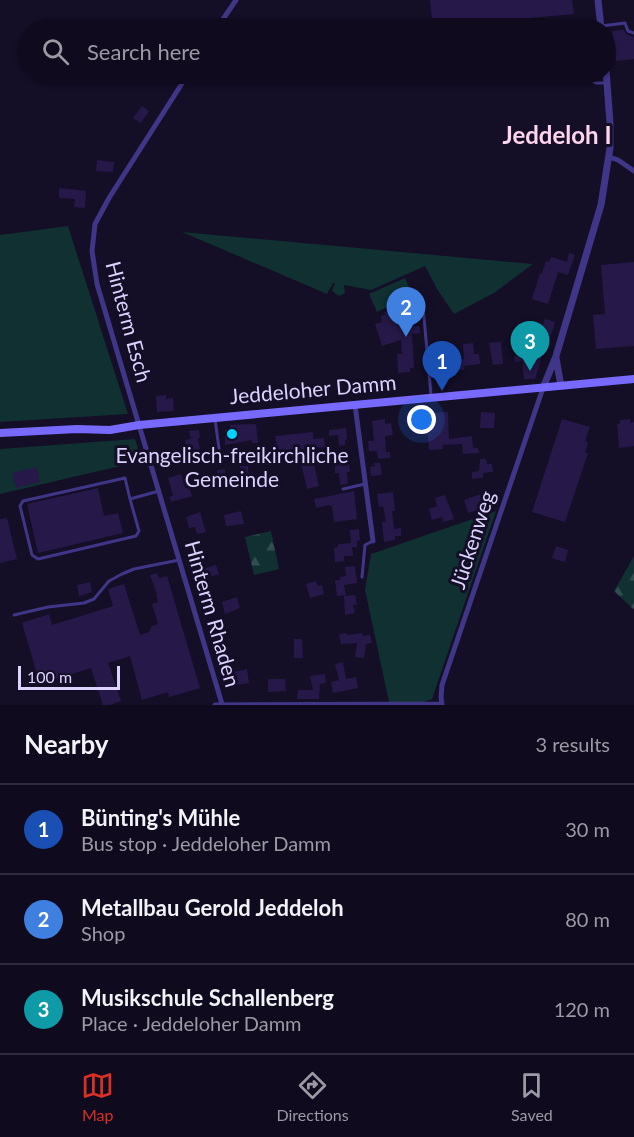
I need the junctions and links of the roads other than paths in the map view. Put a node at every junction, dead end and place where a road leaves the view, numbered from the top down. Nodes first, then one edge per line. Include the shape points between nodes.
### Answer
1 (236, 0) edge
2 (598, 0) edge
3 (224, 18) edge
4 (600, 18) edge
5 (616, 25) edge
6 (634, 33) edge
7 (182, 84) edge
8 (607, 84) edge
9 (609, 157) junction
10 (634, 171) edge
11 (423, 306) dead end
12 (556, 356) junction
13 (634, 379) edge
14 (561, 386) junction
15 (543, 388) junction
16 (431, 397) junction
17 (355, 405) junction
18 (215, 418) junction
19 (139, 425) junction
20 (0, 433) edge
21 (242, 453) dead end
22 (365, 484) junction
23 (344, 489) dead end
24 (159, 491) junction
25 (130, 499) junction
26 (373, 542) joint
27 (179, 560) junction
28 (363, 577) dead end
29 (14, 615) dead end
30 (222, 704) edge
31 (215, 705) edge
32 (442, 705) edge

1 - 3 street
2 - 4 street
5 - 6 lane via 626,23 628,31
7 - 19 street, Hinterm Esch via 95,224 92,251 97,284
8 - 9 street
9 - 10 street
9 - 12 street via 601,206
11 - 16 lane
12 - 14 street
12 - 15 street
13 - 14 main road, Jeddeloher Damm
14 - 15 main road, Jeddeloher Damm
15 - 16 main road, Jeddeloher Damm
15 - 32 street, Jückenweg via 442,685
16 - 17 main road, Jeddeloher Damm
17 - 18 main road, Jeddeloher Damm
17 - 22 street
18 - 19 main road, Jeddeloher Damm
18 - 21 lane via 219,456
19 - 20 main road, Jeddeloher Damm via 110,430
19 - 24 street, Hinterm Rhaden
22 - 23 lane
22 - 26 street
24 - 25 lane
24 - 27 street, Hinterm Rhaden
25 - 25 lane via 139,531 136,536 38,559 32,555 20,506 23,501 125,478
26 - 28 lane via 365,545
27 - 29 lane via 122,574 84,603
27 - 30 street, Hinterm Rhaden
30 - 31 street
30 - 32 street, Hinterm Rhaden

